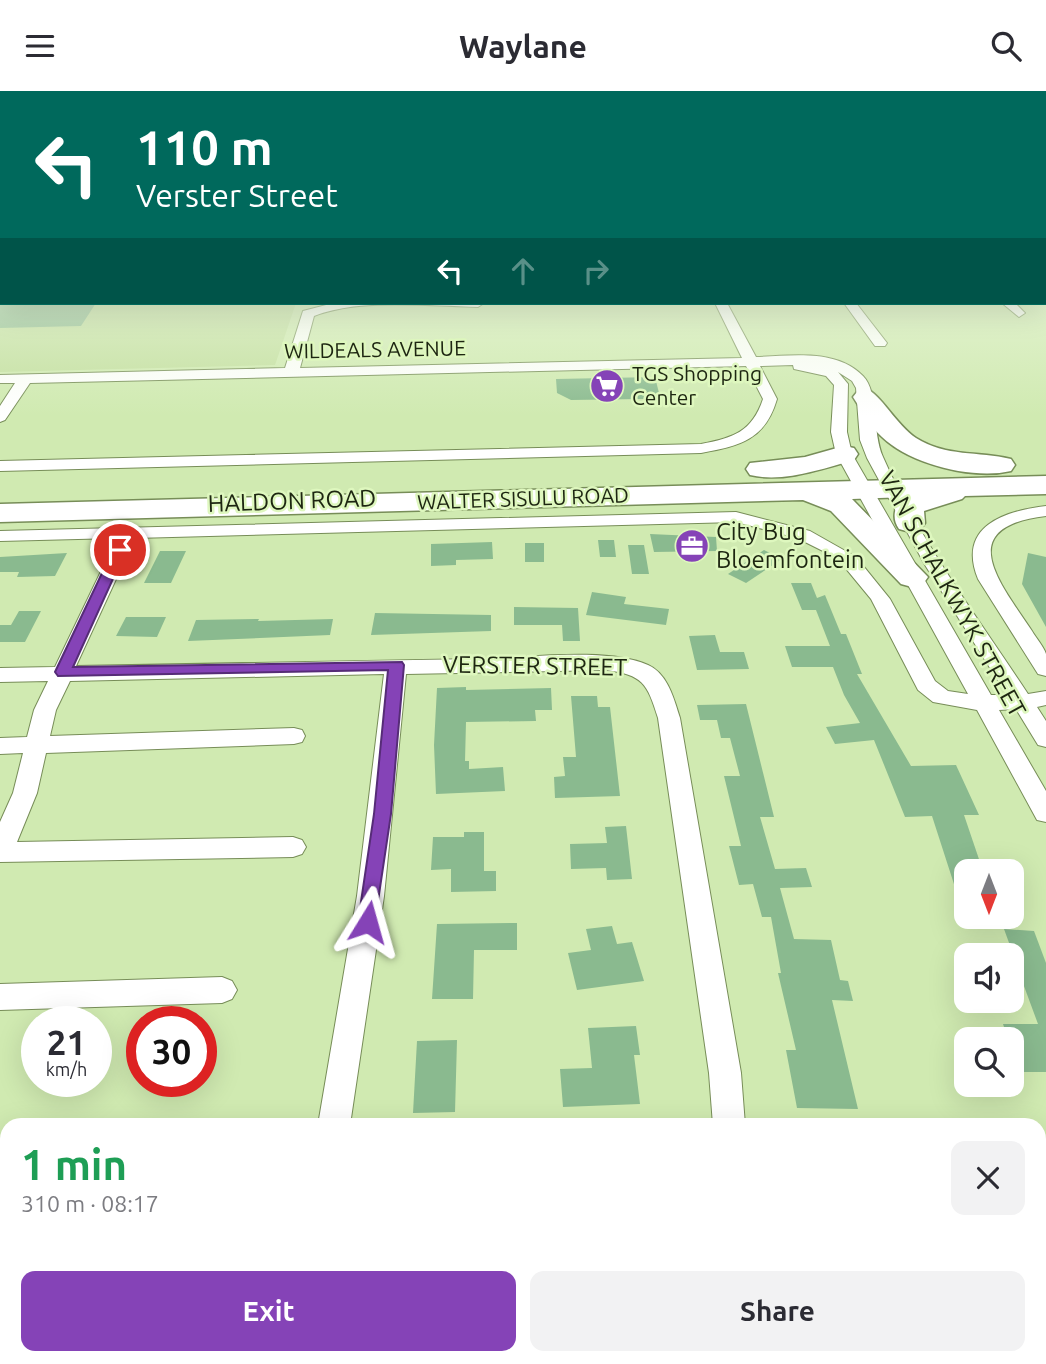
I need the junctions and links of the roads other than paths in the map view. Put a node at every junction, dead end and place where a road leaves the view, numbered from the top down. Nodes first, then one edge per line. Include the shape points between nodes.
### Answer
1 (344, 305) edge
2 (722, 305) edge
3 (852, 305) edge
4 (1010, 305) edge
5 (1019, 313) dead end
6 (741, 342) junction
7 (880, 343) dead end
8 (818, 360) junction
9 (751, 363) junction
10 (793, 365) junction
11 (291, 373) junction
12 (26, 378) junction
13 (761, 378) junction
14 (0, 379) edge
15 (866, 397) junction
16 (0, 417) edge
17 (0, 467) edge
18 (867, 476) junction
19 (1041, 477) edge
20 (804, 491) junction
21 (0, 494) edge
22 (1046, 510) edge
23 (0, 513) edge
24 (910, 523) junction
25 (129, 532) junction
26 (0, 536) edge
27 (912, 577) junction
28 (396, 665) junction
29 (1046, 669) edge
30 (63, 672) junction
31 (0, 675) edge
32 (1046, 698) edge
33 (981, 701) junction
34 (1023, 701) junction
35 (294, 736) dead end
36 (1046, 739) edge
37 (38, 745) junction
38 (0, 746) edge
39 (1046, 813) edge
40 (293, 847) dead end
41 (0, 852) edge
42 (222, 990) dead end
43 (0, 997) edge
44 (335, 1118) edge
45 (728, 1118) edge

1 - 11 street via 307,314
2 - 6 street, HALDON ROAD
3 - 7 street
4 - 5 street
6 - 8 street via 783,356
6 - 9 street, HALDON ROAD
8 - 9 street
8 - 15 street via 855,374
9 - 10 street
9 - 11 street, WILDEALS AVENUE
9 - 13 street, HALDON ROAD
10 - 13 street
10 - 18 street via 837,377 841,384 839,432
11 - 12 street, WILDEALS AVENUE
12 - 14 street, WILDEALS AVENUE
12 - 16 street
13 - 17 street, HALDON ROAD via 770,399 762,424 746,435 695,450
15 - 18 street
15 - 19 highway via 885,428 925,453
18 - 19 highway, WALTER SISULU ROAD
18 - 20 highway, WALTER SISULU ROAD
18 - 21 highway, WALTER SISULU ROAD
18 - 24 street, VAN SCHALKWYK STREET
18 - 27 street, VAN SCHALKWYK STREET
19 - 24 highway via 918,502 910,508
20 - 23 highway, WALTER SISULU ROAD
20 - 27 highway via 841,505
22 - 29 street via 1008,520 991,532 978,554 988,579
24 - 34 street, VAN SCHALKWYK STREET
25 - 26 street, HALDON ROAD
25 - 30 street
25 - 33 street, HALDON ROAD via 683,516 762,522 811,538 860,571 934,694
27 - 33 street, VAN SCHALKWYK STREET
28 - 30 street, VERSTER STREET
28 - 44 street via 383,814
28 - 45 street, VERSTER STREET via 606,663 643,670 654,681 669,718 685,804
30 - 31 street, VERSTER STREET
30 - 37 street via 46,710
32 - 34 street, HALDON ROAD
33 - 34 street, HALDON ROAD
33 - 39 street, VAN SCHALKWYK STREET
34 - 36 street, VAN SCHALKWYK STREET
35 - 37 street
37 - 38 street
37 - 41 street via 25,793
40 - 41 street
42 - 43 street

